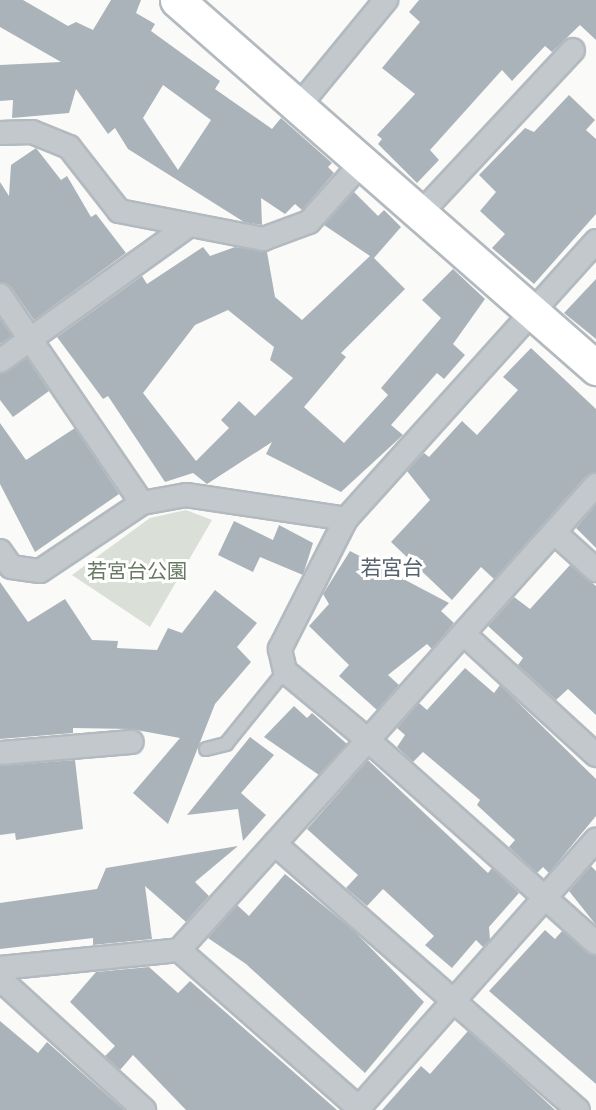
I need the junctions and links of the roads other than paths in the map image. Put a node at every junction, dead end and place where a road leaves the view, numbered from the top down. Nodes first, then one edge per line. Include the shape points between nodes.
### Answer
1 (177, 0) edge
2 (379, 2) edge
3 (573, 50) dead end
4 (298, 106) junction
5 (0, 133) edge
6 (360, 165) junction
7 (420, 214) junction
8 (185, 228) junction
9 (596, 241) edge
10 (0, 295) edge
11 (532, 313) junction
12 (31, 341) junction
13 (0, 361) edge
14 (596, 368) edge
15 (596, 485) edge
16 (142, 503) junction
17 (346, 519) junction
18 (554, 532) junction
19 (0, 551) edge
20 (596, 570) edge
21 (465, 635) junction
22 (285, 670) junction
23 (368, 740) junction
24 (132, 742) dead end
25 (206, 749) dead end
26 (0, 753) edge
27 (596, 755) edge
28 (596, 840) edge
29 (275, 844) junction
30 (544, 897) junction
31 (596, 943) edge
32 (179, 950) junction
33 (0, 968) edge
34 (0, 979) edge
35 (454, 1000) junction
36 (359, 1109) edge
37 (144, 1110) edge
38 (578, 1110) edge

1 - 4 street
2 - 4 street
3 - 7 street
4 - 6 street
5 - 8 street via 32,132 69,147 119,211
6 - 7 street
6 - 8 street via 309,222 263,239
7 - 11 street
8 - 12 street
9 - 11 street
10 - 12 street
11 - 14 street
11 - 17 street
12 - 13 street
12 - 16 street
15 - 18 street
16 - 17 street via 186,495
16 - 19 street via 40,571 11,567
17 - 22 street via 280,649
18 - 20 street
18 - 21 street
21 - 23 street
21 - 27 street
22 - 23 street
22 - 25 lane via 226,744
23 - 29 street
23 - 30 street
24 - 26 street
28 - 30 street
29 - 32 street
29 - 35 street
30 - 31 street
30 - 35 street
32 - 33 street
32 - 36 street
34 - 37 street
35 - 36 street
35 - 38 street

